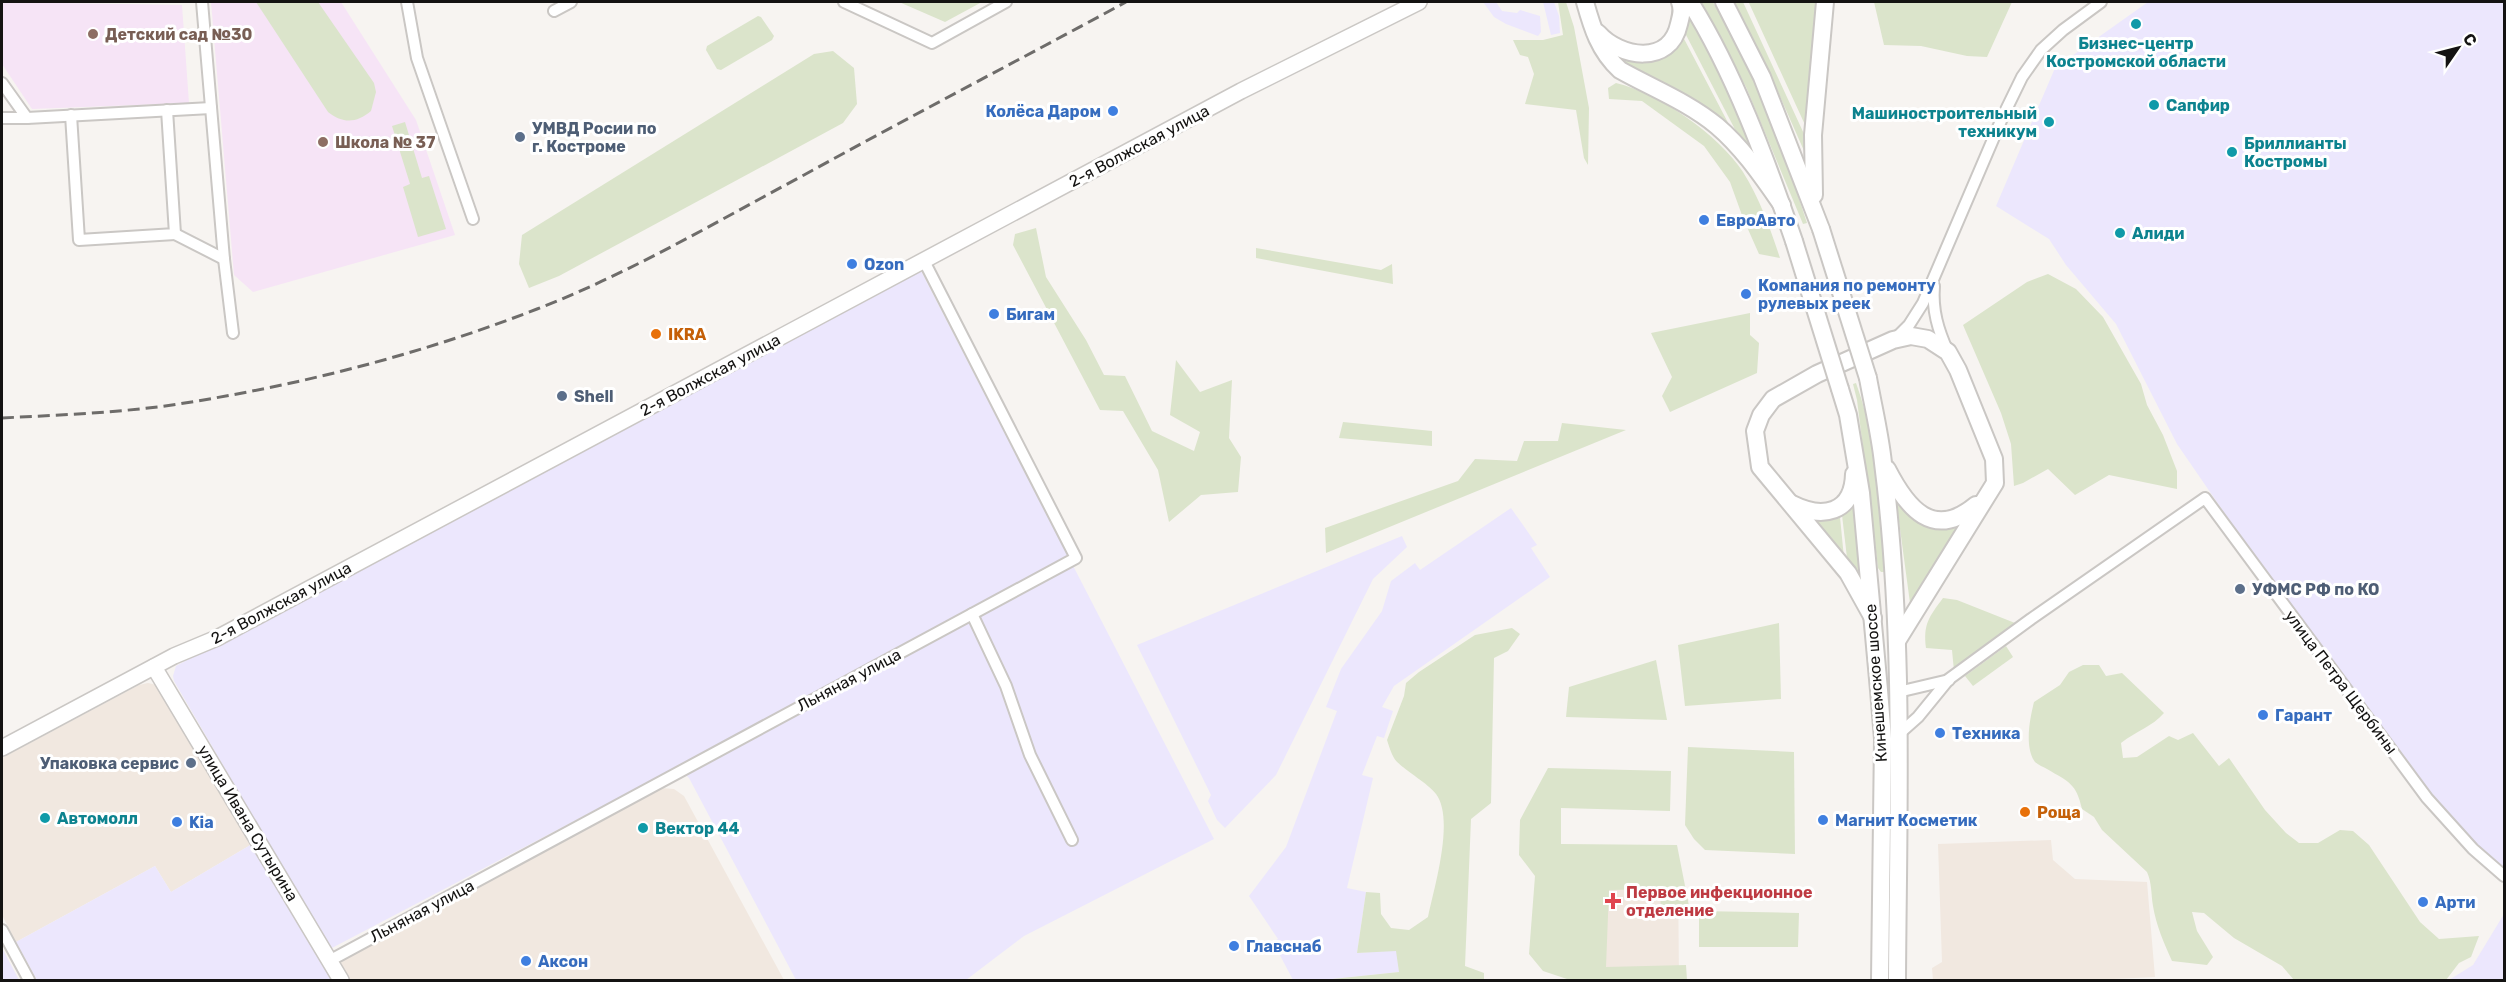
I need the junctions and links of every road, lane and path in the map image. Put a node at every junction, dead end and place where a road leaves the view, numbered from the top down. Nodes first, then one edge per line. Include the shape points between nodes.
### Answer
1 (202, 2) edge
2 (407, 2) edge
3 (571, 2) edge
4 (844, 2) edge
5 (1005, 2) edge
6 (1419, 2) edge
7 (1585, 2) edge
8 (1680, 2) edge
9 (1690, 2) edge
10 (1724, 2) edge
11 (1824, 2) edge
12 (2101, 2) edge
13 (554, 11) dead end
14 (1592, 26) junction
15 (2, 83) edge
16 (211, 108) junction
17 (167, 110) junction
18 (71, 115) junction
19 (2, 118) edge
20 (27, 118) junction
21 (1782, 205) junction
22 (1815, 207) junction
23 (473, 219) dead end
24 (175, 234) junction
25 (224, 259) junction
26 (924, 261) junction
27 (1935, 276) junction
28 (233, 333) dead end
29 (1893, 340) junction
30 (1948, 352) junction
31 (1854, 450) junction
32 (1883, 461) junction
33 (1983, 498) junction
34 (1787, 501) junction
35 (972, 614) junction
36 (1873, 618) junction
37 (1897, 641) junction
38 (154, 667) junction
39 (1949, 680) junction
40 (1898, 692) junction
41 (1900, 733) junction
42 (2, 748) edge
43 (1072, 840) dead end
44 (2505, 876) edge
45 (2, 930) edge
46 (329, 961) junction
47 (29, 981) edge
48 (341, 981) edge
49 (1880, 981) edge
50 (1897, 981) edge

1 - 16 street
2 - 23 street via 417,58
3 - 13 street
4 - 5 street via 932,43
6 - 26 street, 2-я Волжская улица via 1241,91
7 - 14 main road
8 - 14 main road via 1683,8 1674,38 1652,53 1640,55 1613,47
9 - 21 main road via 1720,56
10 - 22 main road via 1762,77
11 - 22 main road via 1813,135
12 - 27 street via 2041,50 2022,77
14 - 21 main road via 1611,62 1717,126
15 - 20 street
16 - 17 street
16 - 25 street
17 - 18 street
17 - 24 street
18 - 20 street
18 - 24 street via 79,240
19 - 20 street
21 - 31 main road, Кинешемское шоссе, bridge via 1848,415
22 - 32 main road, bridge via 1868,378
24 - 25 street
25 - 28 street
26 - 35 street, Льняная улица via 1076,558
26 - 38 street, 2-я Волжская улица via 218,638
27 - 29 street via 1909,325
27 - 30 street via 1933,304
29 - 30 main road via 1911,336 1928,339
29 - 34 main road via 1817,374 1773,399 1761,415 1755,431 1760,467
30 - 33 main road via 1994,459 1995,483
31 - 34 main road via 1854,486 1841,507 1829,512 1808,512
31 - 36 main road, Кинешемское шоссе
32 - 33 main road via 1909,505 1928,518 1946,521 1964,514
32 - 37 main road, Кинешемское шоссе
33 - 37 main road
34 - 36 main road via 1848,573
35 - 43 street via 1006,686 1029,755
35 - 46 street, Льняная улица
36 - 49 main road, Кинешемское шоссе via 1882,739
37 - 40 main road, Кинешемское шоссе
38 - 42 street, 2-я Волжская улица
38 - 46 street, улица Ивана Сутырина
39 - 40 street, улица Петра Щербины
39 - 41 street, улица Петра Щербины
39 - 44 street, улица Петра Щербины via 2205,498 2427,798 2473,849
40 - 41 main road, Кинешемское шоссе
41 - 50 main road, Кинешемское шоссе
45 - 47 street
46 - 48 street, улица Ивана Сутырина

